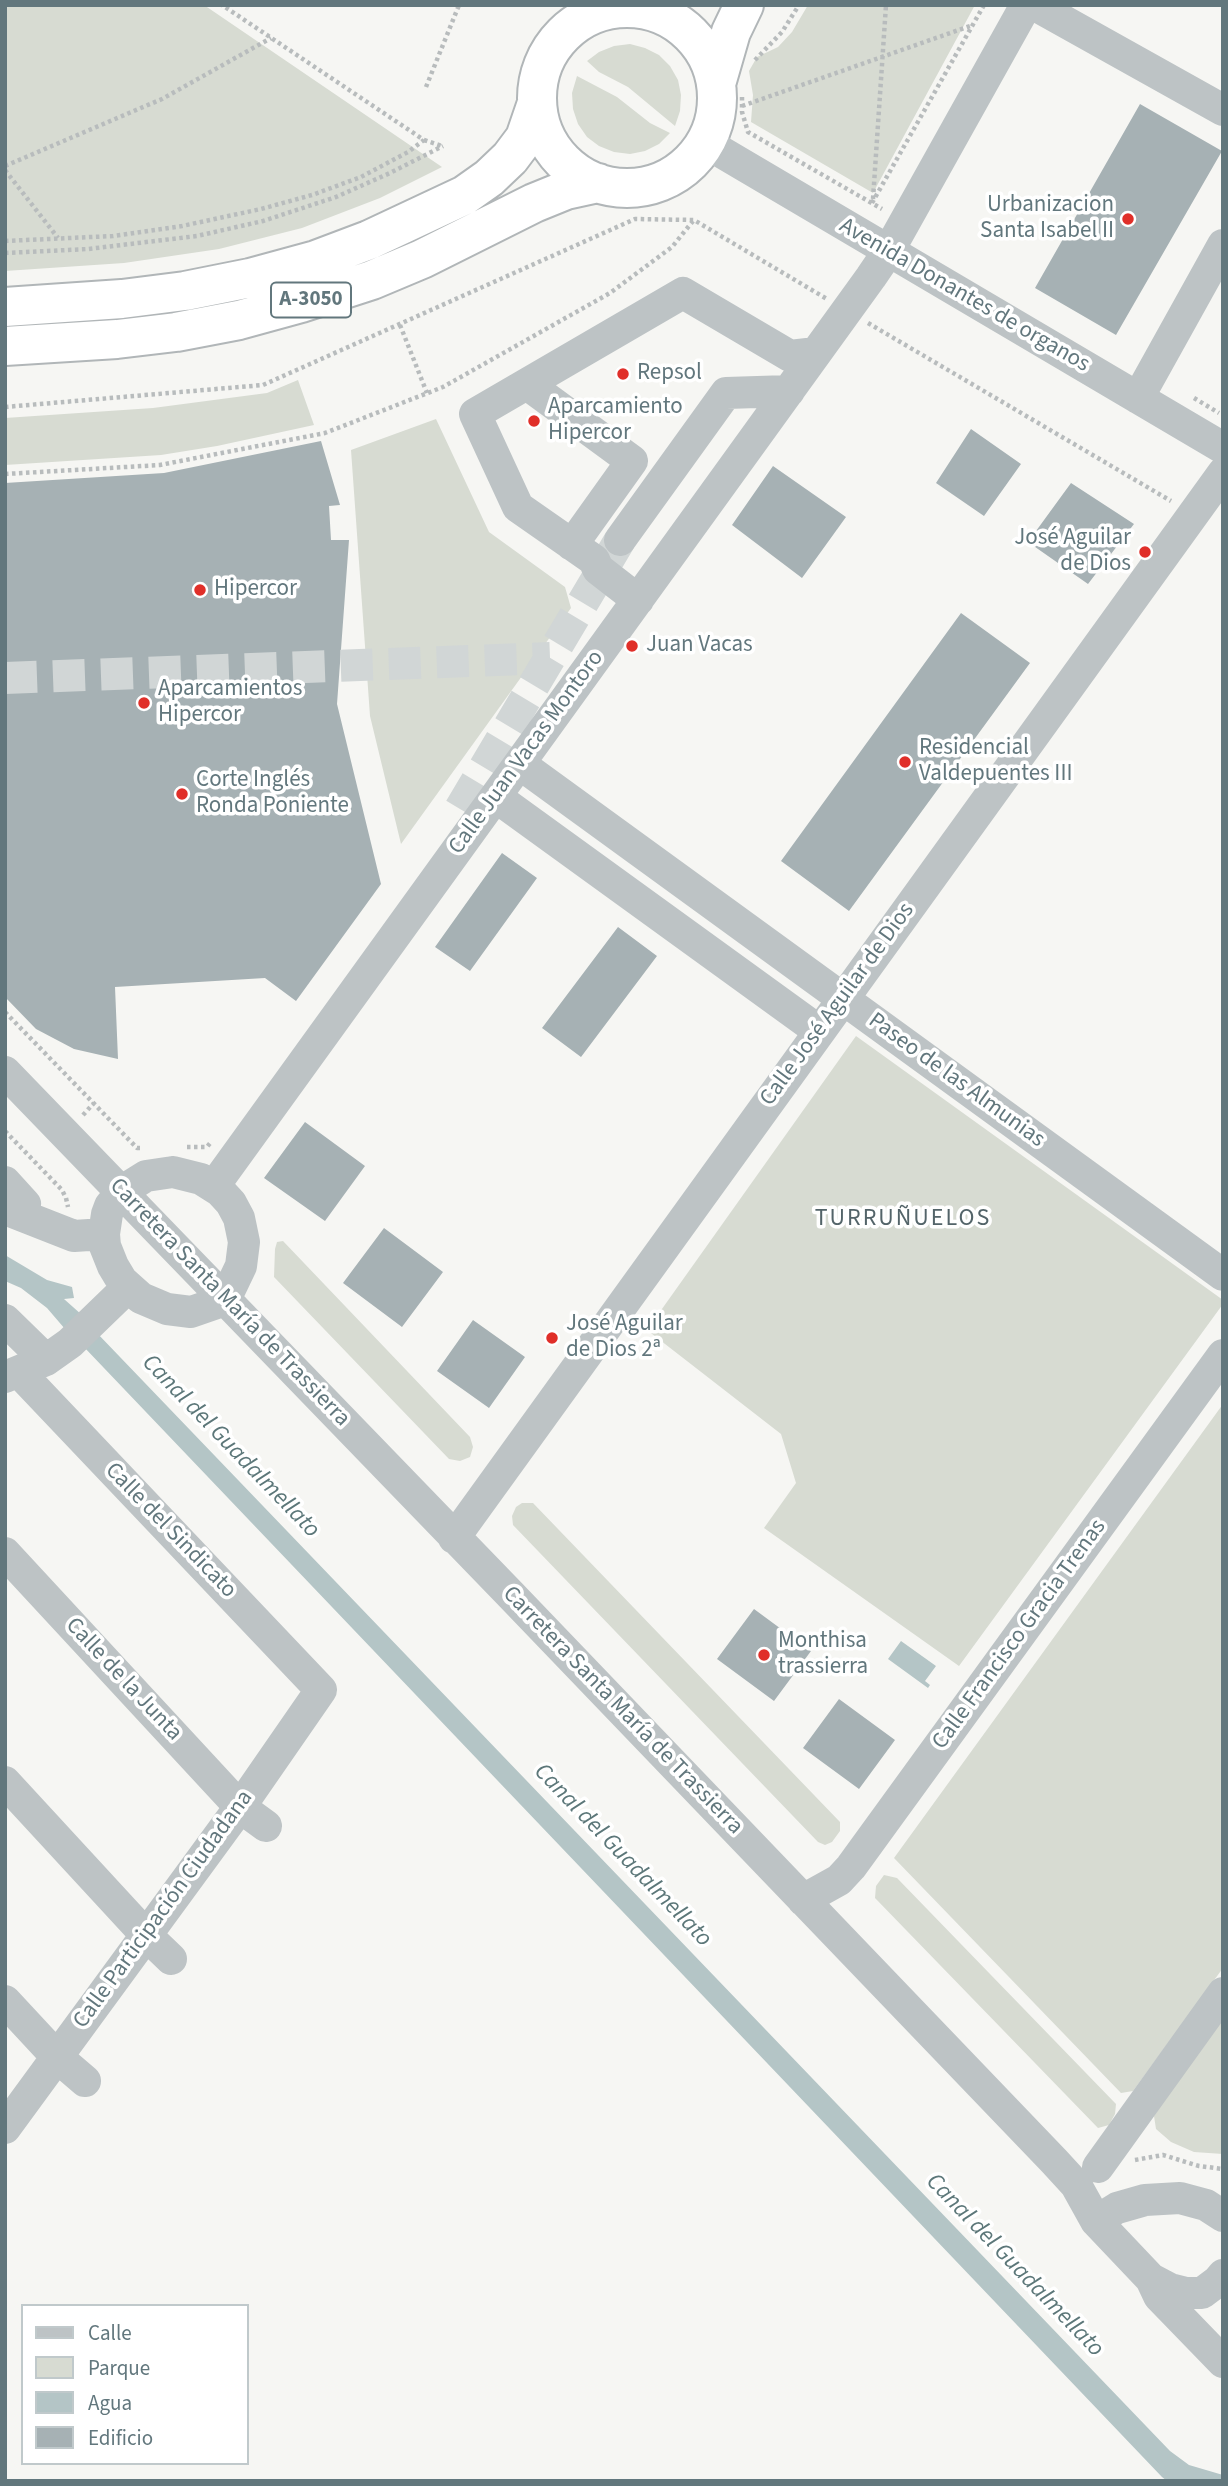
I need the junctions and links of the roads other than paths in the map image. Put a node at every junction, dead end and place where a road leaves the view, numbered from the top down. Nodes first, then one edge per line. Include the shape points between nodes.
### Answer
1 (744, 5) edge
2 (1026, 5) edge
3 (1035, 5) edge
4 (647, 7) edge
5 (733, 92) junction
6 (537, 103) junction
7 (1223, 110) edge
8 (706, 143) junction
9 (598, 183) junction
10 (1223, 245) edge
11 (888, 252) junction
12 (5, 307) edge
13 (5, 345) edge
14 (816, 353) junction
15 (527, 384) junction
16 (789, 391) junction
17 (1138, 398) junction
18 (1223, 448) edge
19 (1223, 473) edge
20 (620, 540) tunnel mouth
21 (572, 545) junction
22 (638, 600) junction
23 (520, 764) junction
24 (496, 797) junction
25 (460, 809) tunnel mouth
26 (843, 999) junction
27 (344, 1003) junction
28 (819, 1031) junction
29 (5, 1072) edge
30 (5, 1182) edge
31 (214, 1186) junction
32 (122, 1191) junction
33 (13, 1212) edge
34 (104, 1234) junction
35 (1223, 1275) edge
36 (128, 1287) junction
37 (223, 1297) junction
38 (5, 1320) edge
39 (1223, 1355) edge
40 (35, 1363) edge
41 (454, 1538) junction
42 (5, 1553) edge
43 (321, 1690) joint
44 (5, 1782) edge
45 (240, 1807) junction
46 (266, 1826) dead end
47 (803, 1900) junction
48 (146, 1935) junction
49 (171, 1959) dead end
50 (1223, 1993) edge
51 (5, 2001) edge
52 (57, 2057) junction
53 (85, 2081) dead end
54 (5, 2128) edge
55 (1103, 2159) road end
56 (1223, 2216) edge
57 (1096, 2221) junction
58 (1223, 2274) edge
59 (1151, 2279) junction
60 (1223, 2362) edge

1 - 5 highway, A-3050 via 730,32
2 - 11 street, Calle Juan Vacas Montoro
3 - 7 street
4 - 5 highway, A-3050 via 691,34
4 - 6 highway, A-3050 via 615,8 589,16 567,31 550,51 539,76
5 - 8 highway, A-3050 via 716,114
6 - 9 highway, A-3050 via 541,124 562,160
6 - 12 highway, A-3050 via 525,138 489,178 464,195 369,240 316,260 186,291
8 - 9 highway, A-3050 via 686,167 659,182 628,188
8 - 11 street, Avenida Donantes de organos
9 - 13 highway, A-3050 via 566,190 410,264 302,303 176,332
10 - 17 street
11 - 14 street, Calle Juan Vacas Montoro
11 - 17 street, Avenida Donantes de organos
14 - 15 street via 790,356 683,293
14 - 16 street, Calle Juan Vacas Montoro
15 - 21 street via 475,414 518,507
15 - 21 street via 632,461
16 - 20 street via 726,393
16 - 22 street, Calle Juan Vacas Montoro
17 - 18 street, Avenida Donantes de organos
19 - 26 street, Calle José Aguilar de Dios
21 - 22 street
22 - 23 street, Calle Juan Vacas Montoro
23 - 24 street, Calle Juan Vacas Montoro
23 - 26 street, Paseo de las Almunias
24 - 27 street, Calle Juan Vacas Montoro
24 - 28 street
25 - 27 street via 352,960
26 - 28 street, Calle José Aguilar de Dios
26 - 35 street, Paseo de las Almunias
27 - 31 street, Calle Juan Vacas Montoro
28 - 41 street, Calle José Aguilar de Dios
29 - 32 street, Carretera Santa María de Trassierra
30 - 33 street via 25,1204
31 - 32 street via 194,1176 167,1172 146,1176
31 - 37 street via 235,1210 244,1242 239,1274
32 - 34 street via 110,1206
32 - 37 street, Carretera Santa María de Trassierra
33 - 34 street via 74,1236
34 - 36 street via 113,1266
36 - 37 street via 149,1303 180,1312 201,1310
36 - 40 street
37 - 41 street, Carretera Santa María de Trassierra
38 - 40 street, Calle del Sindicato
39 - 47 street, Calle Francisco Gracia Trenas via 851,1867 839,1880
40 - 43 street, Calle del Sindicato
41 - 47 street, Carretera Santa María de Trassierra
42 - 45 street, Calle de la Junta
43 - 45 street, Calle Participación Ciudadana
44 - 48 street
45 - 46 street, Calle de la Junta
45 - 48 street, Calle Participación Ciudadana
47 - 57 street, Carretera Santa María de Trassierra via 1076,2185
48 - 49 street
48 - 52 street, Calle Participación Ciudadana
50 - 55 street
51 - 52 street
52 - 53 street
52 - 54 street, Calle Participación Ciudadana
56 - 57 street via 1180,2198 1117,2208
57 - 59 street, Carretera Santa María de Trassierra
58 - 59 street via 1202,2292 1178,2291
59 - 60 street, Carretera Santa María de Trassierra via 1159,2296

